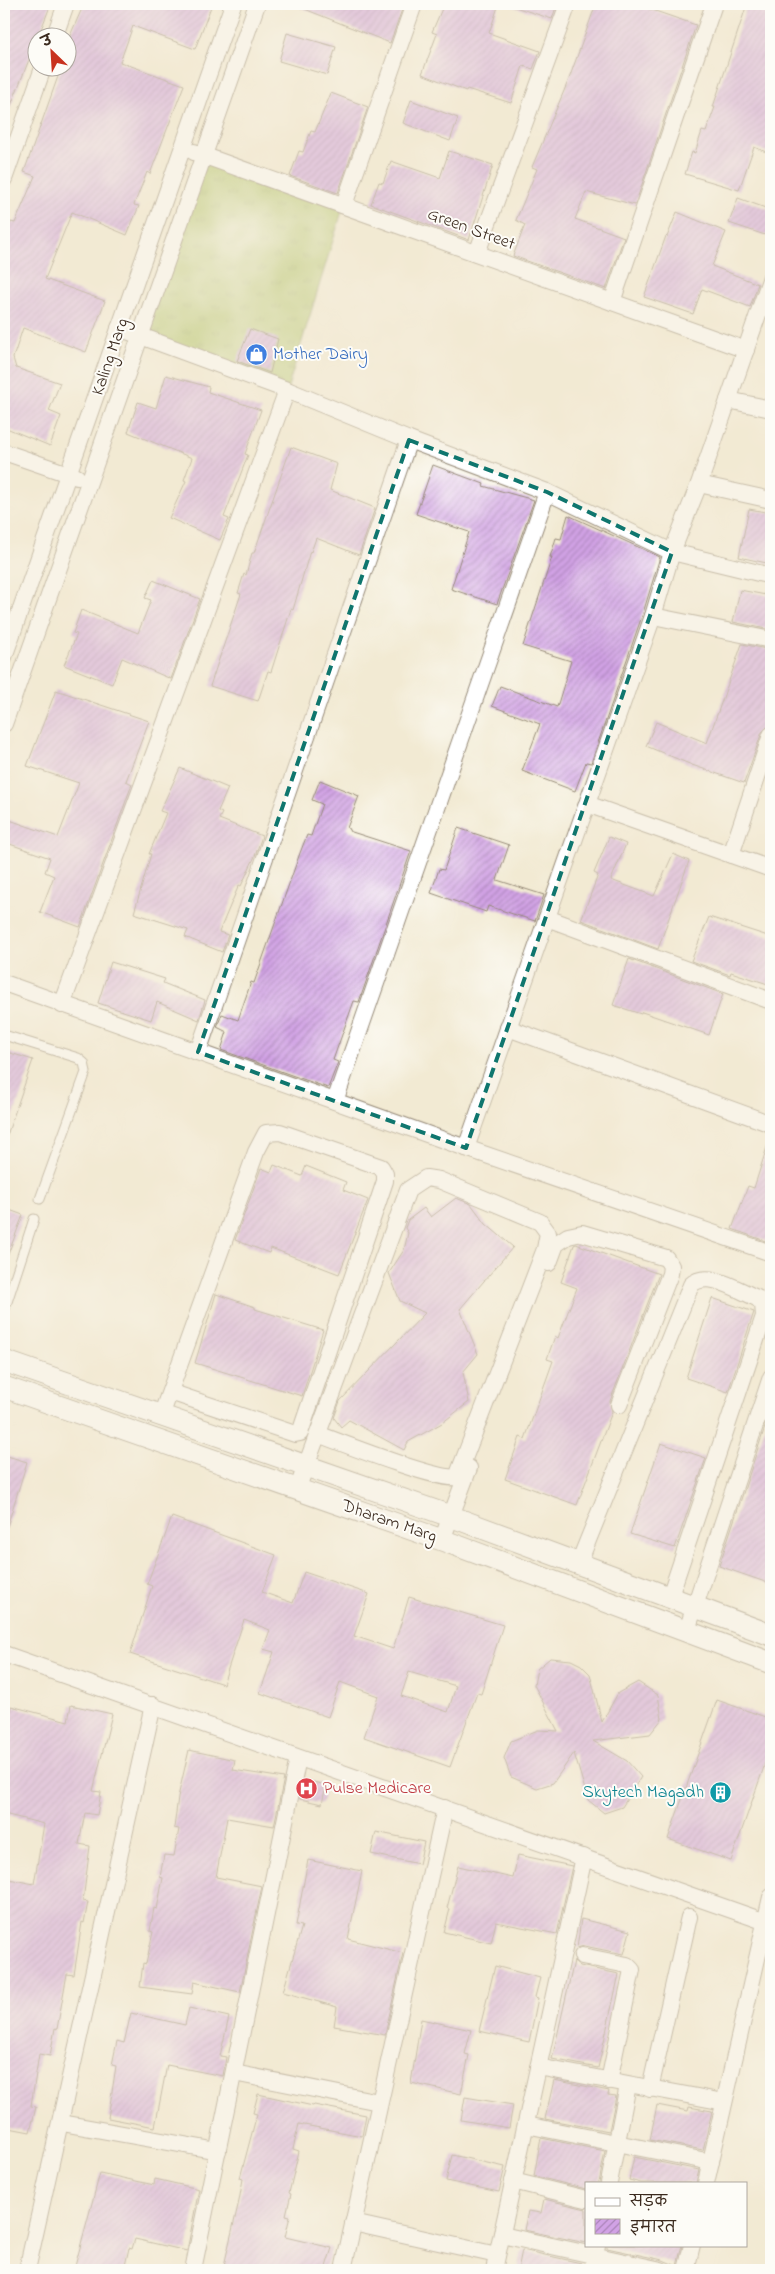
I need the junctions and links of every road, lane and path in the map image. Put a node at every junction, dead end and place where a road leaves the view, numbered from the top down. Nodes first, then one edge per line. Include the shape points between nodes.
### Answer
1 (66, 4) edge
2 (233, 4) edge
3 (257, 4) edge
4 (414, 4) edge
5 (568, 4) edge
6 (714, 4) edge
7 (58, 28) edge
8 (39, 78) edge
9 (183, 147) junction
10 (204, 155) junction
11 (4, 179) edge
12 (344, 205) junction
13 (477, 253) junction
14 (771, 277) edge
15 (612, 302) junction
16 (764, 321) edge
17 (119, 328) junction
18 (140, 336) junction
19 (746, 350) junction
20 (287, 390) junction
21 (728, 400) junction
22 (771, 409) edge
23 (409, 440) junction
24 (4, 452) edge
25 (68, 474) junction
26 (89, 481) junction
27 (699, 484) junction
28 (547, 492) junction
29 (771, 500) edge
30 (672, 552) junction
31 (771, 576) edge
32 (653, 616) junction
33 (771, 640) edge
34 (5, 652) edge
35 (27, 657) junction
36 (4, 724) edge
37 (771, 735) edge
38 (587, 804) junction
39 (732, 855) junction
40 (771, 869) edge
41 (546, 918) junction
42 (4, 983) edge
43 (771, 1001) edge
44 (62, 1005) junction
45 (508, 1028) junction
46 (4, 1035) edge
47 (198, 1052) junction
48 (335, 1101) junction
49 (771, 1124) edge
50 (466, 1148) junction
51 (40, 1199) dead end
52 (34, 1219) dead end
53 (771, 1253) edge
54 (4, 1311) edge
55 (4, 1361) edge
56 (771, 1377) edge
57 (4, 1387) edge
58 (170, 1392) junction
59 (619, 1406) dead end
60 (162, 1416) junction
61 (197, 1428) junction
62 (318, 1434) junction
63 (191, 1452) junction
64 (306, 1466) junction
65 (297, 1490) junction
66 (450, 1516) junction
67 (442, 1540) junction
68 (578, 1565) junction
69 (669, 1599) junction
70 (694, 1608) junction
71 (687, 1630) junction
72 (771, 1635) edge
73 (4, 1654) edge
74 (771, 1663) edge
75 (153, 1705) junction
76 (298, 1758) junction
77 (445, 1808) junction
78 (584, 1857) junction
79 (771, 1897) edge
80 (689, 1917) dead end
81 (766, 1922) junction
82 (582, 1956) dead end
83 (538, 2067) junction
84 (234, 2073) junction
85 (609, 2082) junction
86 (628, 2086) junction
87 (650, 2090) junction
88 (379, 2102) junction
89 (724, 2102) junction
90 (62, 2123) junction
91 (526, 2125) junction
92 (616, 2145) junction
93 (218, 2151) junction
94 (711, 2162) junction
95 (513, 2182) junction
96 (609, 2182) edge
97 (706, 2182) edge
98 (585, 2199) edge
99 (353, 2223) junction
100 (502, 2235) junction
101 (692, 2246) edge
102 (594, 2258) edge
103 (496, 2263) edge
104 (27, 2270) edge
105 (193, 2270) edge
106 (342, 2270) edge
107 (661, 2270) edge
108 (686, 2270) edge

1 - 7 street
2 - 9 street, Kaling Marg
3 - 10 street, Kaling Marg
4 - 12 street
5 - 13 street
6 - 15 street
8 - 11 street
9 - 10 street, Green Street
9 - 17 street, Kaling Marg
10 - 12 street, Green Street
10 - 18 street, Kaling Marg
12 - 13 street, Green Street
13 - 15 street, Green Street
14 - 16 street
15 - 19 street, Green Street
16 - 19 street
17 - 18 street
17 - 25 street, Kaling Marg
18 - 20 street
18 - 26 street, Kaling Marg
19 - 21 street
20 - 23 street
20 - 44 street
21 - 22 street
21 - 27 street
23 - 28 street
23 - 47 street
24 - 25 street
25 - 26 street
25 - 34 street, Kaling Marg
26 - 35 street, Kaling Marg
27 - 29 street
27 - 30 street
28 - 30 street
28 - 48 street
30 - 31 street
30 - 32 street
32 - 33 street
32 - 38 street
34 - 35 street
35 - 36 street, Kaling Marg
37 - 39 street
38 - 39 street
38 - 41 street
39 - 40 street
41 - 43 street
41 - 45 street
42 - 44 street
44 - 47 street
45 - 49 street
45 - 50 street
46 - 51 lane via 78,1058 84,1063 86,1072
47 - 48 street
48 - 50 street
50 - 53 street
52 - 54 lane
55 - 60 street, Dharam Marg
56 - 70 street
57 - 63 street, Dharam Marg
58 - 58 street via 256,1152 266,1133 280,1132 380,1167 385,1181 300,1433
58 - 60 street
59 - 66 street via 671,1266 666,1258 582,1233 568,1236 556,1244
60 - 61 street, Dharam Marg
61 - 63 street
61 - 64 street, Dharam Marg
62 - 62 street via 408,1190 426,1178 439,1180 540,1222 548,1234 545,1248 457,1477 452,1479 428,1473
62 - 64 street
63 - 65 street, Dharam Marg
64 - 65 street
64 - 66 street, Dharam Marg
65 - 67 street, Dharam Marg
66 - 67 street
66 - 68 street, Dharam Marg
67 - 71 street, Dharam Marg
68 - 69 street, Dharam Marg
68 - 69 street via 691,1284 708,1278 757,1298 763,1304 764,1316
69 - 70 street, Dharam Marg
70 - 71 street
70 - 72 street, Dharam Marg
71 - 74 street, Dharam Marg
73 - 75 street
75 - 76 street
75 - 90 street
76 - 77 street
76 - 84 street
77 - 78 street
77 - 88 street
78 - 81 street
78 - 83 street
79 - 81 street
80 - 87 street
81 - 89 street
82 - 85 street via 627,1965 632,1970
83 - 85 street
83 - 91 street
84 - 88 street
84 - 93 street
85 - 86 street
86 - 87 street
86 - 92 street
87 - 89 street
88 - 99 street
89 - 94 street
90 - 93 street
90 - 104 street
91 - 92 street
91 - 95 street
92 - 94 street
92 - 96 street
93 - 105 street
94 - 97 street
95 - 98 street
95 - 100 street
99 - 103 street
99 - 106 street
100 - 102 street
100 - 103 street
101 - 108 street
102 - 107 street

